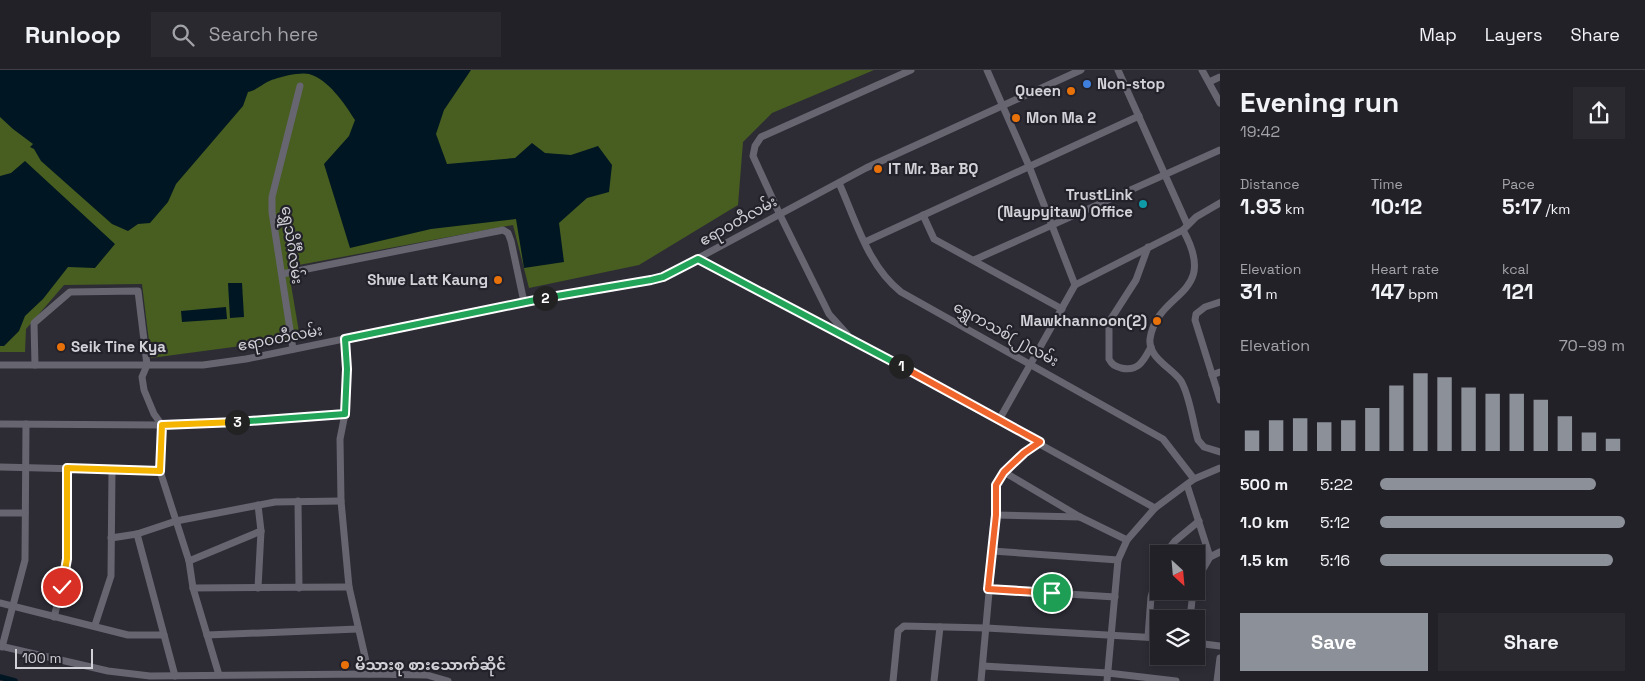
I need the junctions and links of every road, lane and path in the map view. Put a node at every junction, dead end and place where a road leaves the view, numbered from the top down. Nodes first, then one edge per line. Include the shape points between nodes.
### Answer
1 (911, 70) edge
2 (987, 70) edge
3 (1081, 70) edge
4 (1118, 70) edge
5 (1202, 70) edge
6 (1220, 77) edge
7 (1209, 82) junction
8 (300, 86) dead end
9 (1220, 103) edge
10 (1001, 105) junction
11 (1139, 116) junction
12 (1220, 150) edge
13 (1029, 166) junction
14 (1165, 175) junction
15 (839, 183) junction
16 (1220, 203) edge
17 (780, 215) junction
18 (923, 215) junction
19 (1052, 224) junction
20 (1185, 227) junction
21 (865, 242) junction
22 (1148, 247) junction
23 (698, 259) junction
24 (974, 260) junction
25 (282, 274) junction
26 (1076, 285) junction
27 (524, 302) junction
28 (1220, 302) edge
29 (1062, 309) junction
30 (345, 339) junction
31 (852, 340) junction
32 (1151, 347) junction
33 (293, 349) junction
34 (1031, 364) junction
35 (0, 365) edge
36 (34, 365) junction
37 (147, 365) junction
38 (1220, 372) edge
39 (1212, 375) junction
40 (1220, 400) edge
41 (345, 414) junction
42 (999, 420) junction
43 (0, 424) edge
44 (26, 424) junction
45 (162, 425) junction
46 (1040, 442) junction
47 (1220, 452) edge
48 (0, 467) edge
49 (25, 467) junction
50 (67, 468) junction
51 (1220, 468) edge
52 (112, 470) junction
53 (160, 471) junction
54 (1004, 472) junction
55 (1194, 480) junction
56 (1187, 485) junction
57 (298, 501) junction
58 (342, 501) junction
59 (258, 505) junction
60 (1155, 508) junction
61 (0, 513) edge
62 (25, 513) junction
63 (996, 515) junction
64 (1080, 517) junction
65 (176, 521) junction
66 (1199, 521) junction
67 (261, 531) junction
68 (138, 534) junction
69 (111, 538) junction
70 (1127, 540) junction
71 (1172, 545) edge
72 (992, 550) junction
73 (1220, 552) edge
74 (1210, 557) junction
75 (1118, 560) junction
76 (189, 561) junction
77 (1205, 566) edge
78 (349, 587) junction
79 (193, 588) junction
80 (258, 588) junction
81 (299, 588) junction
82 (988, 589) junction
83 (1114, 597) junction
84 (1152, 600) edge
85 (0, 603) edge
86 (12, 606) junction
87 (54, 616) junction
88 (95, 626) junction
89 (940, 626) junction
90 (986, 628) junction
91 (358, 629) junction
92 (207, 634) junction
93 (1112, 634) junction
94 (164, 635) junction
95 (1148, 637) joint
96 (1205, 644) edge
97 (1, 646) edge
98 (1220, 646) edge
99 (1220, 658) edge
100 (983, 666) junction
101 (369, 674) junction
102 (219, 675) junction
103 (175, 676) junction
104 (1108, 677) edge
105 (448, 681) edge
106 (893, 681) edge
107 (934, 681) edge
108 (981, 681) edge
109 (1176, 681) edge
110 (1217, 681) edge

1 - 17 street via 761,137 753,156
2 - 10 street
3 - 10 street, ဧရာဝတီလမ်း
4 - 11 street
5 - 7 street
6 - 7 street
7 - 9 street
8 - 25 street, ရွှေသိင်္ဂီလမ်း via 272,197
10 - 13 street
10 - 15 street, ဧရာဝတီလမ်း
11 - 13 street
11 - 14 street
12 - 14 street
13 - 18 street
13 - 19 street
14 - 19 street
14 - 20 street
15 - 17 street, ဧရာဝတီလမ်း
15 - 21 street, ရွှေကသစ်(၂)လမ်း
16 - 20 street via 1212,205
17 - 23 street, ဧရာဝတီလမ်း
17 - 31 street via 829,314
18 - 21 street
18 - 24 street via 934,239
19 - 24 street
19 - 26 street
20 - 22 street
20 - 32 street via 1194,255 1192,278 1152,330
21 - 34 street, ရွှေကသစ်(၂)လမ်း via 877,269 901,292
22 - 26 street
22 - 32 street via 1136,280 1109,322 1109,359 1114,366 1136,368
23 - 27 street, ဧရာဝတီလမ်း via 651,280
23 - 31 street
24 - 29 street
25 - 27 street via 503,230 511,241
25 - 33 street, ရွှေသိင်္ဂီလမ်း
26 - 29 street
27 - 30 street, ဧရာဝတီလမ်း
28 - 39 street via 1200,310 1195,320
29 - 34 street
30 - 33 street, ဧရာဝတီလမ်း
30 - 41 street
31 - 42 street
32 - 47 street via 1181,381 1198,440 1204,447
33 - 37 street, ဧရာဝတီလမ်း via 203,365
34 - 42 street
34 - 55 street, ရွှေကသစ်(၂)လမ်း via 1163,439
35 - 36 street, ဧရာဝတီလမ်း
36 - 37 street, ဧရာဝတီလမ်း
36 - 37 street via 34,323 66,294 77,290 134,290 139,294
37 - 45 street via 142,377 144,390
38 - 39 street
39 - 40 street
41 - 45 street
41 - 58 street via 340,438
42 - 46 street
43 - 44 street
44 - 45 street
44 - 49 street
45 - 53 street
46 - 54 street
46 - 60 street
48 - 49 street
49 - 50 street
49 - 62 street
50 - 52 street
50 - 87 street via 67,559
51 - 55 street
52 - 53 street
52 - 69 street
53 - 65 street
54 - 63 street via 996,485
54 - 64 street
55 - 56 street
56 - 60 street
56 - 66 street
57 - 58 street
57 - 59 street
57 - 81 street
58 - 78 street
59 - 65 street
59 - 67 street
60 - 70 street
61 - 62 street
62 - 86 street via 25,560
63 - 64 street
63 - 72 street
64 - 70 street
65 - 68 street
65 - 76 street
66 - 71 street
66 - 74 street
67 - 76 street
67 - 80 street
68 - 69 street
68 - 94 street
69 - 88 street via 111,576
70 - 75 street
72 - 75 street
72 - 82 street
73 - 74 street
74 - 77 street
75 - 83 street
76 - 79 street
78 - 81 street
78 - 91 street
79 - 80 street
79 - 92 street
80 - 81 street
82 - 83 street
82 - 90 street
83 - 93 street
84 - 95 street
85 - 86 street
86 - 87 street
86 - 97 street
87 - 88 street
88 - 94 street via 128,635
89 - 90 street
89 - 106 street via 900,628
89 - 107 street
90 - 93 street
90 - 100 street
91 - 92 street
91 - 101 street
92 - 102 street
93 - 95 street
93 - 104 street
94 - 103 street
96 - 98 street
97 - 103 street via 108,671
99 - 110 street
100 - 104 street
100 - 108 street
101 - 102 street
101 - 105 street via 427,676
102 - 103 street
104 - 109 street

